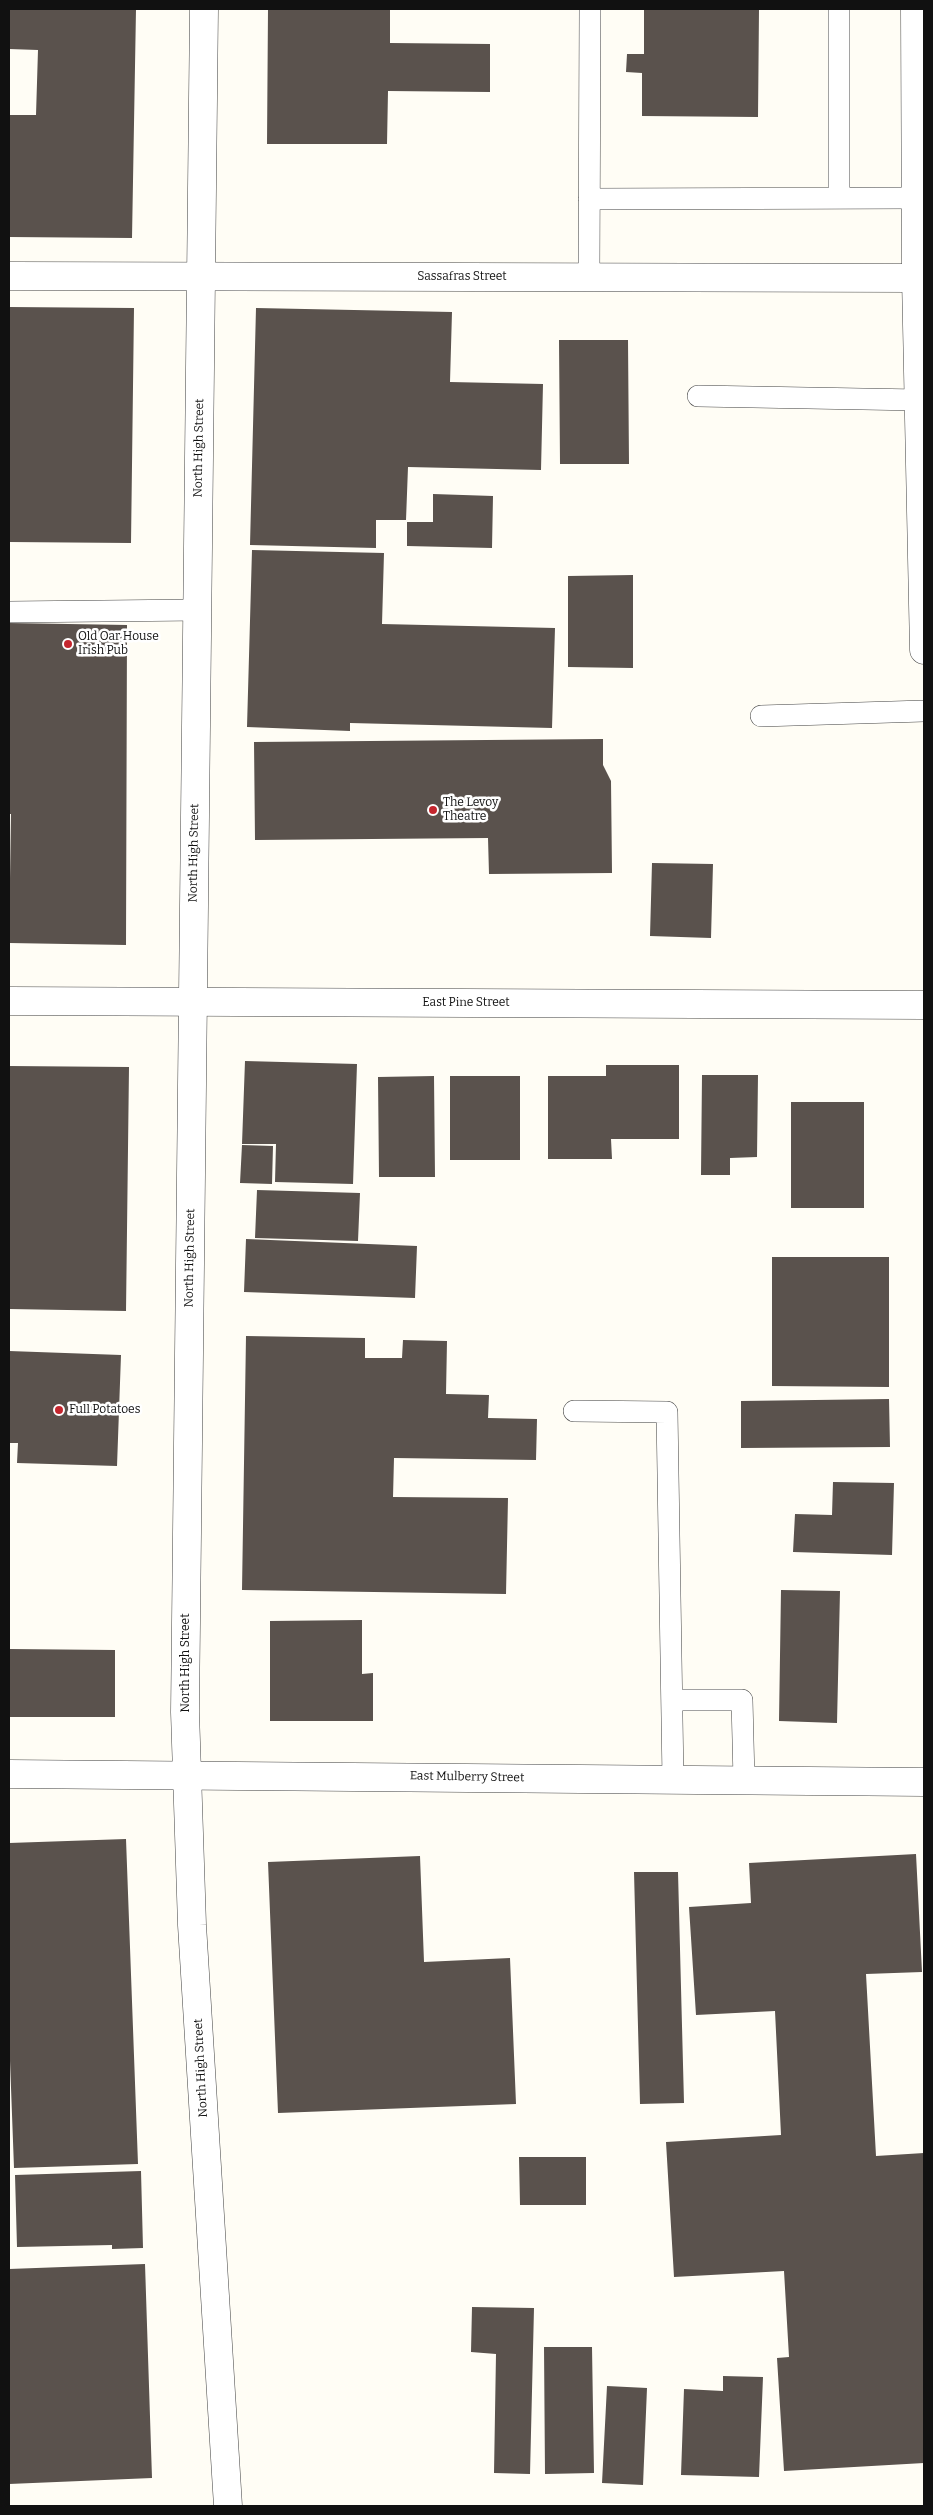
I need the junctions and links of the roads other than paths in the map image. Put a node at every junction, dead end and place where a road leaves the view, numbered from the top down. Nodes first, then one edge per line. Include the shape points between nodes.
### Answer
1 (204, 9) edge
2 (590, 9) edge
3 (915, 9) edge
4 (839, 10) edge
5 (839, 198) junction
6 (916, 198) junction
7 (589, 199) junction
8 (9, 276) edge
9 (201, 277) junction
10 (589, 278) junction
11 (916, 278) junction
12 (698, 396) dead end
13 (918, 400) junction
14 (197, 610) junction
15 (9, 612) edge
16 (924, 650) edge
17 (924, 711) edge
18 (761, 716) dead end
19 (9, 1001) edge
20 (192, 1002) junction
21 (924, 1005) edge
22 (574, 1411) dead end
23 (672, 1700) junction
24 (9, 1774) edge
25 (187, 1774) junction
26 (673, 1779) junction
27 (744, 1780) junction
28 (924, 1782) edge
29 (228, 2506) edge

1 - 9 street, North High Street
2 - 7 lane
3 - 6 street
4 - 5 lane
5 - 6 lane
5 - 7 lane
6 - 11 street
7 - 10 lane
8 - 9 street, Sassafras Street
9 - 10 street, Sassafras Street
9 - 14 street, North High Street
10 - 11 street, Sassafras Street
11 - 13 street
12 - 13 lane
13 - 16 street
14 - 15 lane
14 - 20 street, North High Street
17 - 18 lane
19 - 20 street, East Pine Street
20 - 21 street, East Pine Street
20 - 25 street, North High Street via 185,1692
22 - 23 lane via 667,1412
23 - 26 lane
23 - 27 lane via 742,1700
24 - 25 street, East Mulberry Street
25 - 26 street, East Mulberry Street
25 - 29 street, North High Street via 192,1925
26 - 27 street, East Mulberry Street
27 - 28 street, East Mulberry Street

